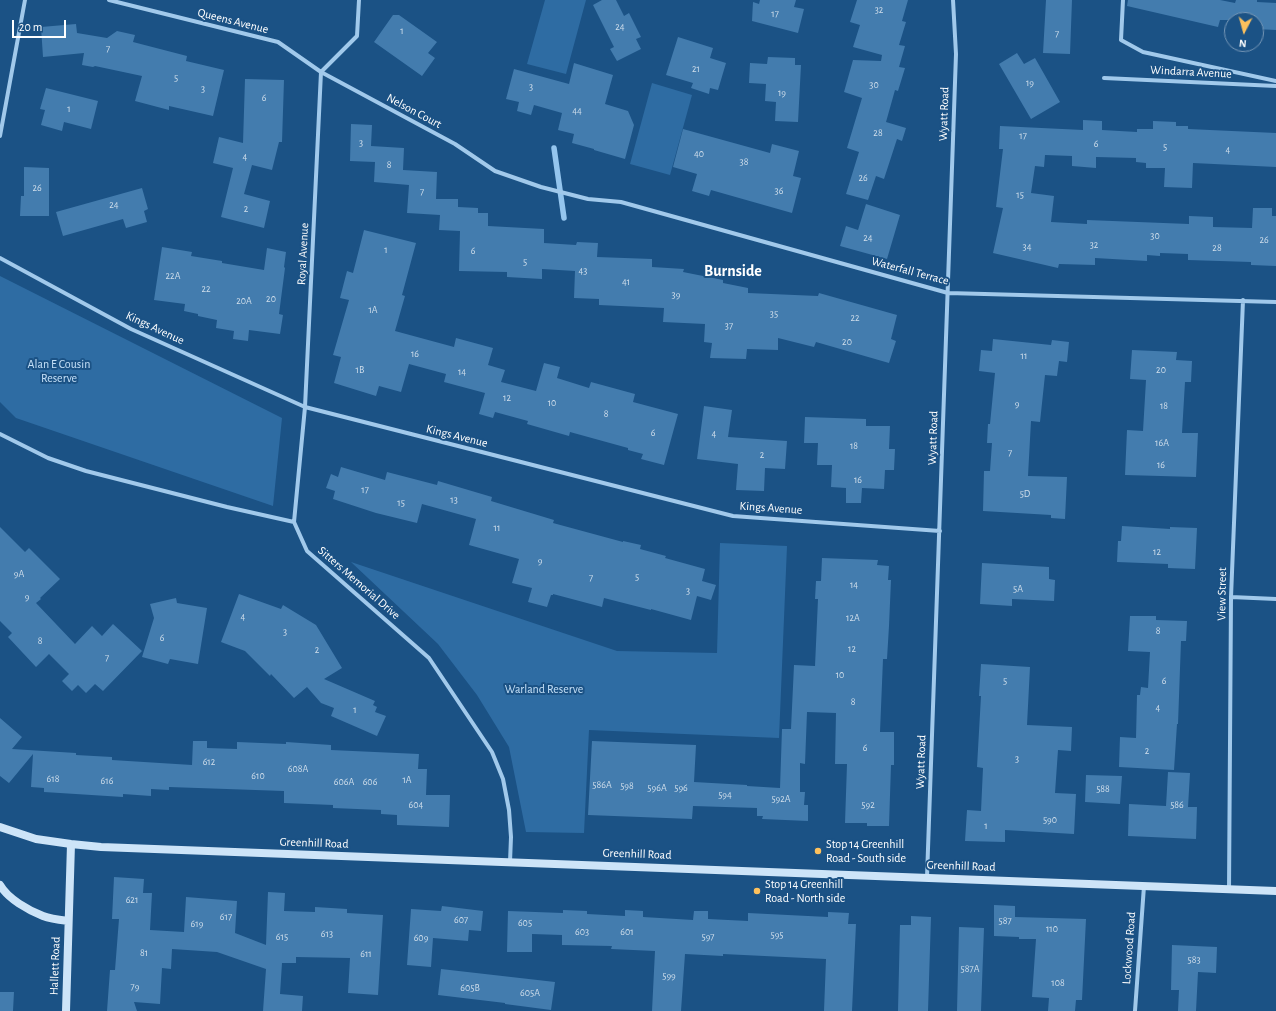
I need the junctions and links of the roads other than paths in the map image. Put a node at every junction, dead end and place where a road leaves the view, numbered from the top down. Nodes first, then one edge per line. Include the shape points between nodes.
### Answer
1 (25, 0) edge
2 (109, 0) edge
3 (359, 0) edge
4 (953, 0) edge
5 (1123, 0) edge
6 (321, 72) junction
7 (1104, 78) dead end
8 (1276, 81) edge
9 (1276, 86) edge
10 (0, 136) edge
11 (548, 189) joint
12 (0, 258) edge
13 (948, 293) junction
14 (1243, 300) junction
15 (1276, 302) edge
16 (305, 407) junction
17 (0, 434) edge
18 (294, 522) junction
19 (940, 531) junction
20 (1231, 597) junction
21 (1276, 599) edge
22 (0, 827) edge
23 (71, 844) junction
24 (510, 862) junction
25 (927, 877) junction
26 (0, 885) edge
27 (1144, 886) junction
28 (1229, 889) junction
29 (1276, 891) edge
30 (68, 921) junction
31 (66, 1011) edge
32 (1135, 1011) edge

1 - 10 street
2 - 6 street, Queens Avenue via 278,42
3 - 6 street via 357,36
4 - 13 street, Wyatt Road via 956,54
5 - 8 street, Windarra Avenue via 1122,40 1143,52
6 - 11 street, Nelson Court via 455,144 495,172
6 - 16 street, Royal Avenue
7 - 9 street, Windarra Avenue
11 - 13 street, Waterfall Terrace via 588,199 621,202
12 - 16 street, Kings Avenue via 131,329
13 - 14 street, Waterfall Terrace
13 - 19 street, Wyatt Road
14 - 15 street, Waterfall Terrace
14 - 20 street, View Street
16 - 18 street, Royal Avenue
16 - 19 street, Kings Avenue via 733,516
17 - 18 street via 48,458 86,471
18 - 24 street, Sitters Memorial Drive via 307,550 429,658 492,752 503,779 509,810
19 - 25 street, Wyatt Road
20 - 21 street
20 - 28 street, View Street
22 - 23 main road, Greenhill Road via 36,839
23 - 24 main road, Greenhill Road
23 - 30 main road, Hallett Road
24 - 25 main road, Greenhill Road
25 - 27 main road, Greenhill Road
26 - 30 main road, Hallett Road via 25,907 44,917
27 - 28 main road, Greenhill Road
27 - 32 street, Lockwood Road
28 - 29 main road, Greenhill Road
30 - 31 main road, Hallett Road

